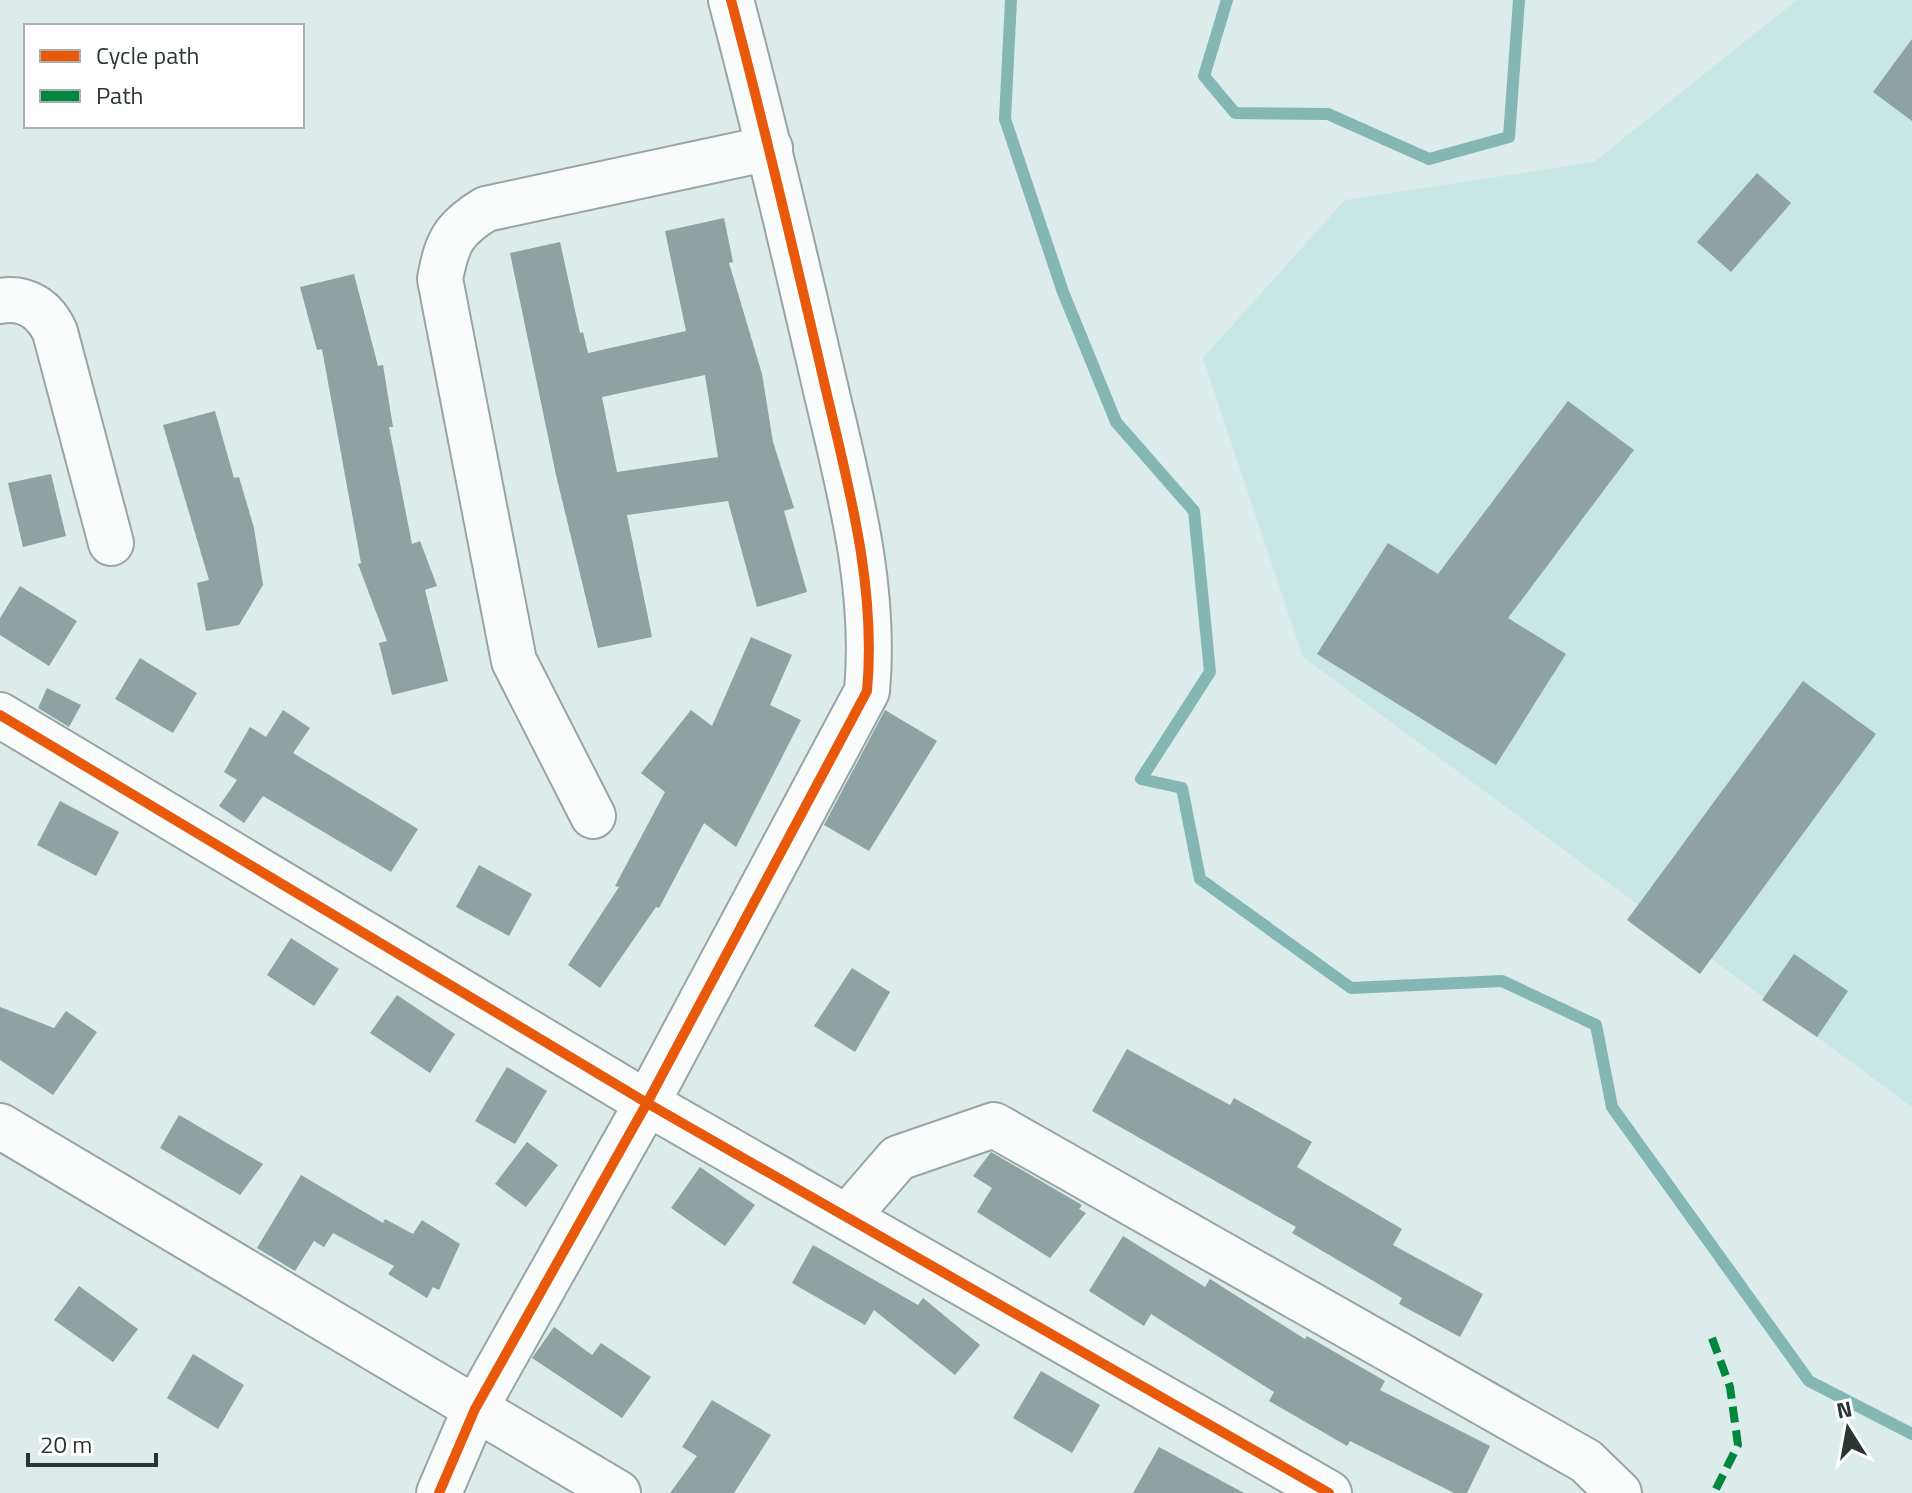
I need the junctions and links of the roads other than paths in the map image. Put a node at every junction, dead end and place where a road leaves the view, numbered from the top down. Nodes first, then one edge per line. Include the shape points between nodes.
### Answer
1 (731, 0) edge
2 (770, 148) junction
3 (0, 301) edge
4 (111, 543) dead end
5 (0, 715) edge
6 (593, 816) dead end
7 (647, 1103) junction
8 (0, 1126) edge
9 (847, 1217) junction
10 (475, 1409) junction
11 (439, 1493) edge
12 (618, 1493) edge
13 (1329, 1493) edge
14 (1619, 1493) edge

1 - 2 street
2 - 6 street via 486,209 462,223 446,248 440,279 514,661
2 - 7 street via 862,544 870,627 867,691
3 - 4 street via 23,301 49,318
5 - 7 street
7 - 9 street
7 - 10 street
8 - 10 street
9 - 13 street
9 - 14 street via 898,1158 994,1125 1586,1461
10 - 11 street
10 - 12 street

